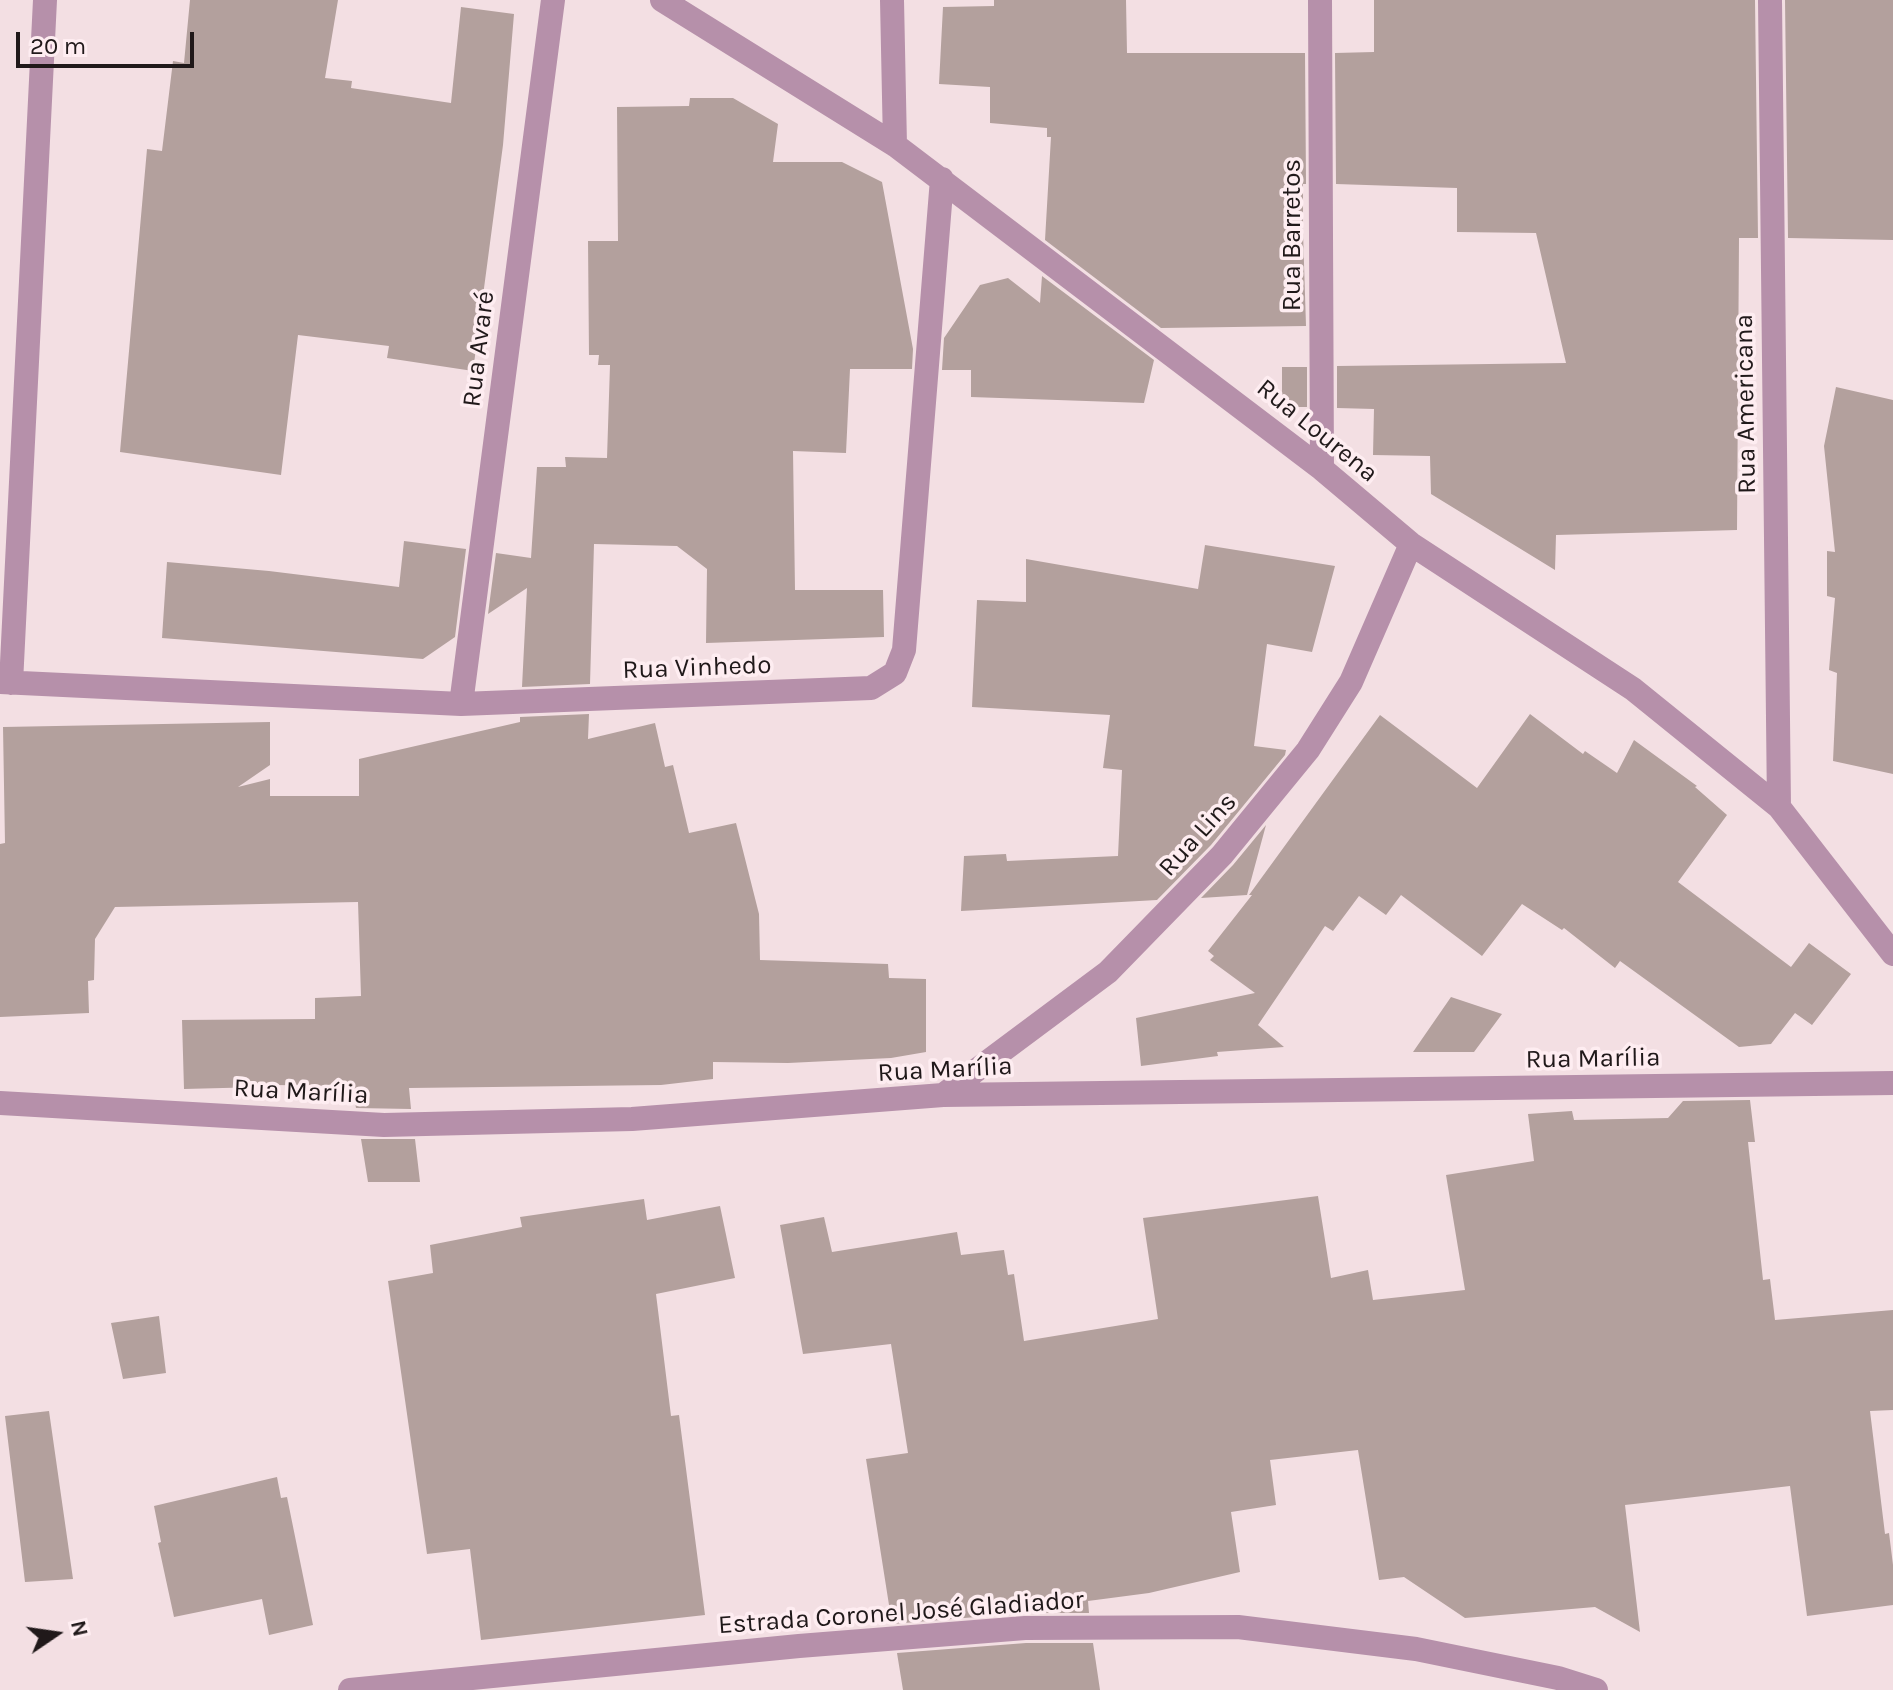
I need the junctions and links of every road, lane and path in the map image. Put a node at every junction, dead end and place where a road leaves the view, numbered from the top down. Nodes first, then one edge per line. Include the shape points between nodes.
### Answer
1 (45, 0) edge
2 (553, 0) edge
3 (662, 0) edge
4 (892, 0) edge
5 (1320, 0) edge
6 (1770, 0) edge
7 (895, 145) junction
8 (942, 179) junction
9 (1322, 469) junction
10 (1411, 544) junction
11 (6, 682) edge
12 (461, 704) junction
13 (1779, 807) junction
14 (1893, 954) edge
15 (1893, 1083) edge
16 (943, 1095) junction
17 (0, 1103) edge
18 (350, 1690) edge
19 (1596, 1690) edge

1 - 11 street
2 - 12 street, Rua Avaré
3 - 7 street, Rua Lourena
4 - 7 street
5 - 9 street, Rua Barretos
6 - 13 street, Rua Americana
7 - 8 street, Rua Lourena
8 - 9 street, Rua Lourena
8 - 12 street, Rua Vinhedo via 904,650 895,673 871,688 837,692
9 - 10 street, Rua Lourena
10 - 13 street, Rua Lourena via 1633,689
10 - 16 street, Rua Lins via 1351,682 1308,750 1222,855 1108,972
11 - 12 street, Rua Vinhedo
13 - 14 street, Rua Lourena
15 - 16 street, Rua Marília
16 - 17 street, Rua Marília via 632,1119 384,1125
18 - 19 street, Estrada Coronel José Gladiador via 1025,1628 1238,1627 1416,1649

